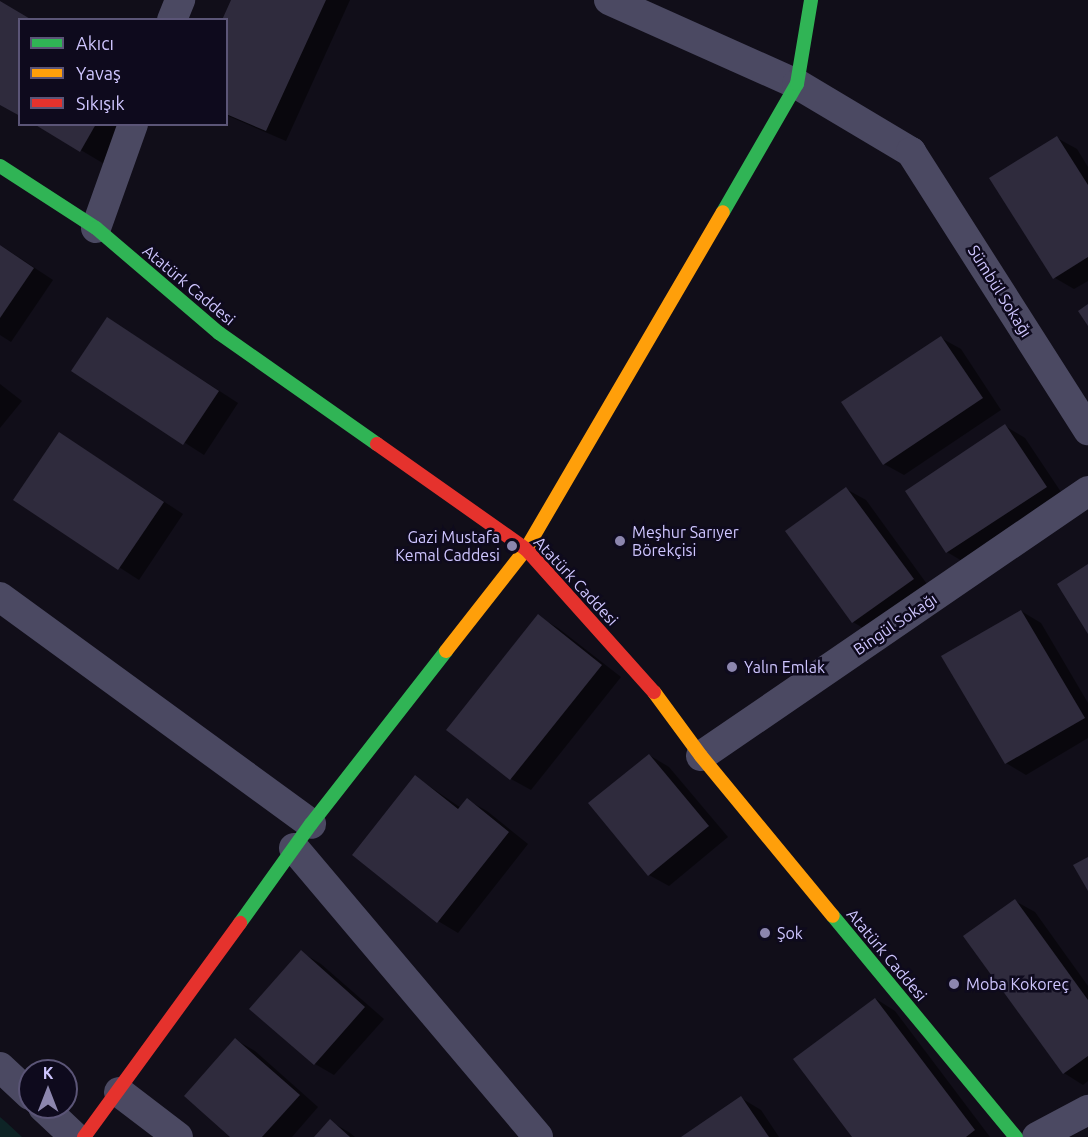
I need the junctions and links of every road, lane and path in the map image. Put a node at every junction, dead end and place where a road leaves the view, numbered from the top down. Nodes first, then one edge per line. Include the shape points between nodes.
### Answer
1 (180, 0) edge
2 (609, 0) edge
3 (811, 0) edge
4 (173, 18) edge
5 (797, 84) junction
6 (133, 126) edge
7 (0, 166) edge
8 (96, 228) junction
9 (1088, 430) edge
10 (1088, 491) edge
11 (526, 549) junction
12 (0, 597) edge
13 (701, 756) junction
14 (311, 824) junction
15 (294, 848) junction
16 (0, 1067) edge
17 (18, 1084) edge
18 (119, 1092) junction
19 (1088, 1110) edge
20 (56, 1119) edge
21 (75, 1137) edge
22 (84, 1137) edge
23 (178, 1137) edge
24 (538, 1137) edge
25 (1016, 1137) edge
26 (1036, 1137) edge

1 - 4 street
2 - 5 street
3 - 5 main road
5 - 9 street, Sümbül Sokağı via 911,152
5 - 11 main road
6 - 8 street
7 - 8 main road, Atatürk Caddesi
8 - 11 main road, Atatürk Caddesi via 219,333
10 - 13 street, Bingül Sokağı
11 - 13 main road, Atatürk Caddesi via 659,697
11 - 14 main road
12 - 14 street
13 - 25 main road, Atatürk Caddesi
14 - 15 main road
15 - 18 main road
15 - 24 street
16 - 17 street
18 - 22 main road
18 - 23 street
19 - 26 street
20 - 21 street

